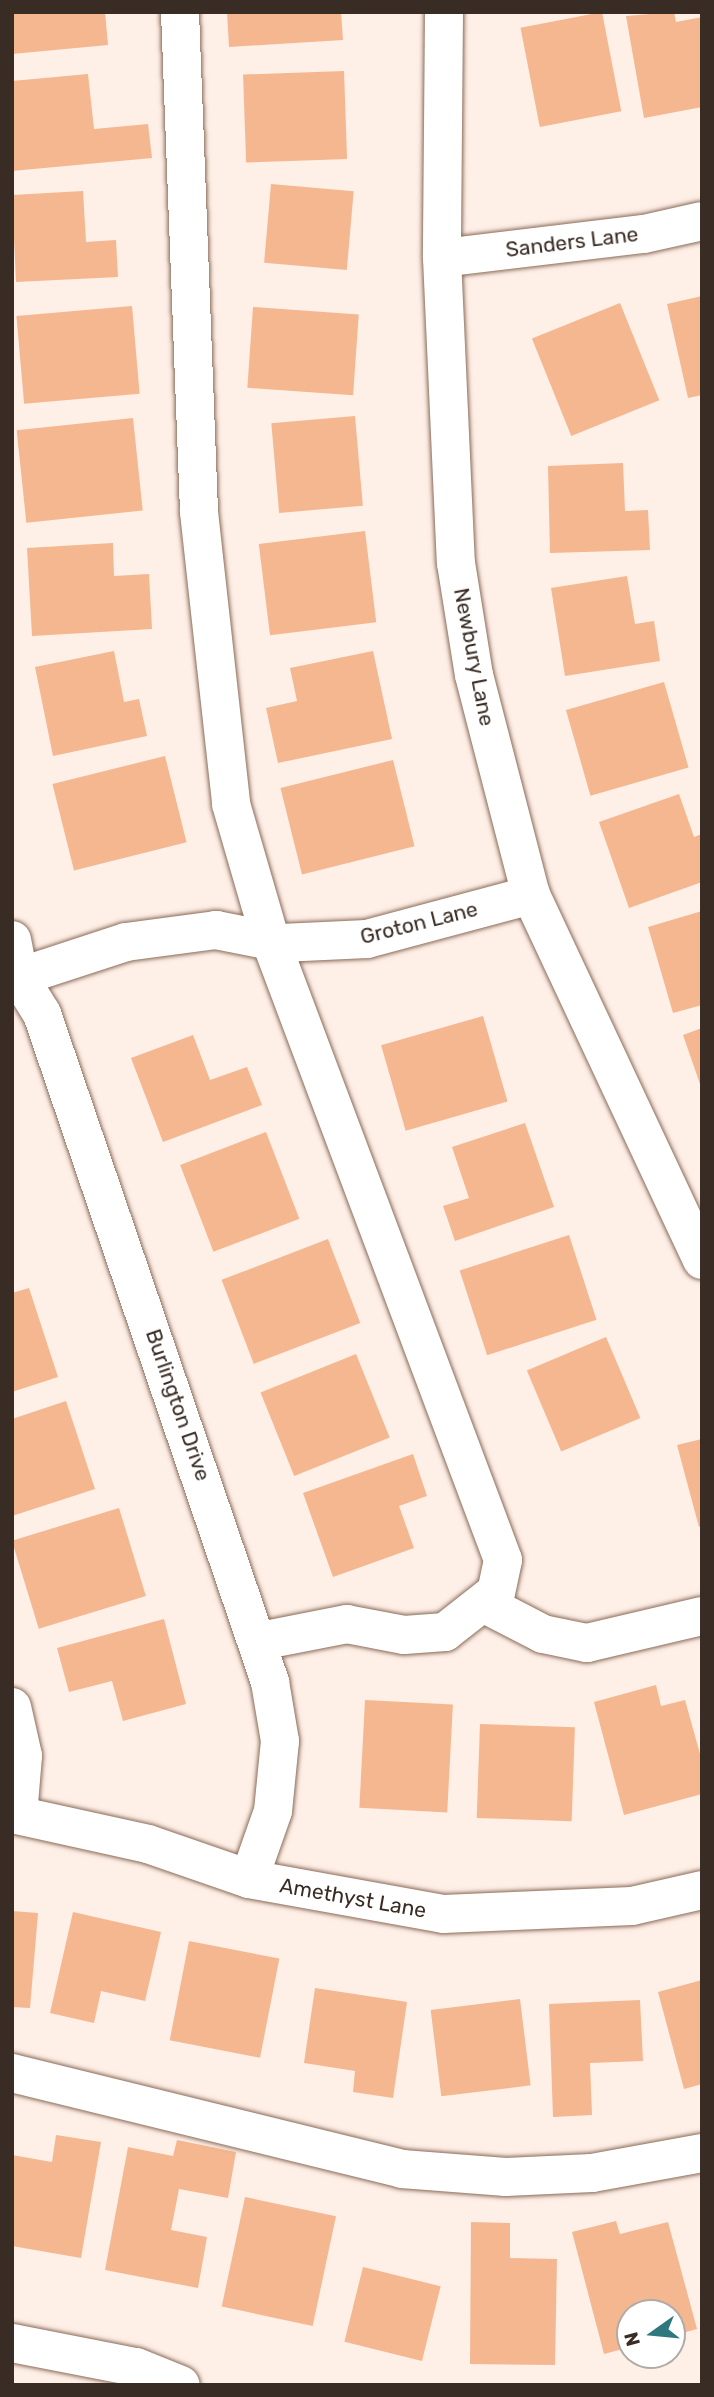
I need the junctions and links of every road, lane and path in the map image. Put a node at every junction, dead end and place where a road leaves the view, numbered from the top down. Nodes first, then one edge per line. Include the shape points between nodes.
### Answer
1 (180, 12) edge
2 (444, 12) edge
3 (702, 221) edge
4 (442, 258) junction
5 (531, 895) junction
6 (271, 942) junction
7 (16, 959) edge
8 (702, 1260) edge
9 (485, 1604) junction
10 (702, 1616) edge
11 (260, 1641) junction
12 (12, 1707) edge
13 (15, 1814) edge
14 (249, 1879) junction
15 (702, 1890) edge
16 (12, 2073) edge
17 (702, 2153) edge
18 (12, 2343) edge
19 (181, 2385) edge

1 - 6 street via 199,512 231,804
2 - 4 street, Newbury Lane
3 - 4 street, Sanders Lane via 644,234
4 - 5 street, Newbury Lane via 456,563 474,676
5 - 6 street, Groton Lane via 367,939
5 - 8 street, Newbury Lane
6 - 7 street, Groton Lane via 216,930
6 - 9 street via 503,1560 496,1592
7 - 11 street, Burlington Drive via 42,1014
9 - 10 street via 571,1642
9 - 11 street via 445,1632 404,1635 346,1624
11 - 14 street, Burlington Drive via 280,1741 273,1811
12 - 13 street via 23,1756
13 - 14 street, Amethyst Lane via 148,1844
14 - 15 street, Amethyst Lane via 443,1914 632,1906
16 - 17 street via 402,2169 506,2178 580,2174
18 - 19 street via 136,2367

